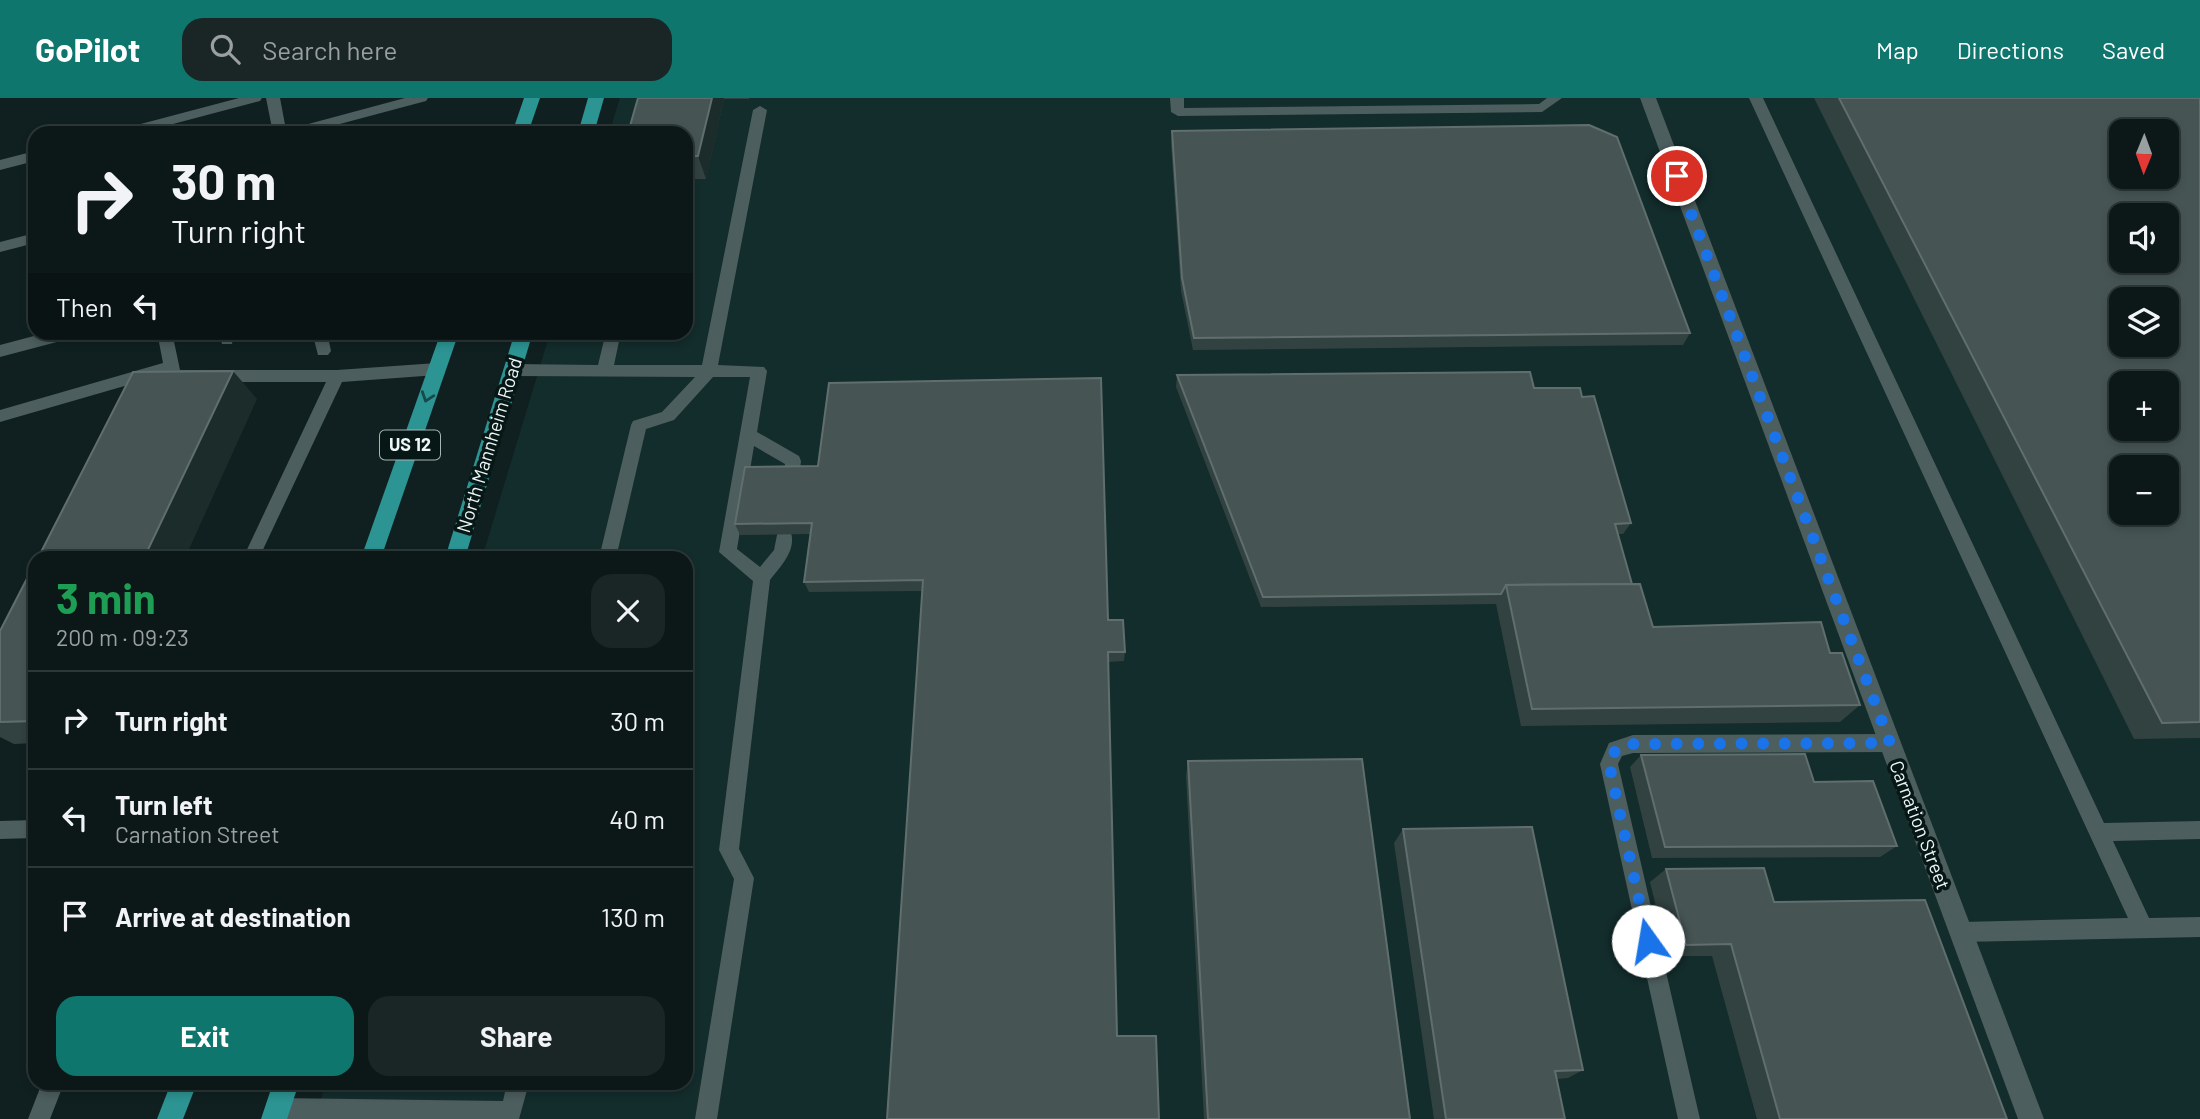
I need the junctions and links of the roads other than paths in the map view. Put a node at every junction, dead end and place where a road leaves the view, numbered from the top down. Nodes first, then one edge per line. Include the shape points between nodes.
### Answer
1 (255, 98) edge
2 (273, 98) edge
3 (421, 98) edge
4 (532, 98) edge
5 (596, 98) edge
6 (1177, 98) edge
7 (1555, 98) edge
8 (1648, 98) edge
9 (1756, 98) edge
10 (760, 110) dead end
11 (149, 126) edge
12 (279, 126) edge
13 (316, 126) edge
14 (522, 126) edge
15 (588, 126) edge
16 (28, 158) edge
17 (0, 165) edge
18 (28, 240) edge
19 (0, 247) edge
20 (42, 340) edge
21 (166, 340) edge
22 (321, 340) edge
23 (447, 340) edge
24 (522, 340) edge
25 (612, 340) edge
26 (0, 351) edge
27 (323, 351) dead end
28 (172, 366) junction
29 (437, 369) junction
30 (605, 369) junction
31 (513, 370) junction
32 (709, 371) junction
33 (337, 376) junction
34 (0, 416) edge
35 (748, 435) junction
36 (791, 478) edge
37 (784, 535) edge
38 (254, 551) edge
39 (373, 551) edge
40 (457, 551) edge
41 (609, 551) edge
42 (762, 578) junction
43 (1890, 743) junction
44 (28, 829) edge
45 (0, 830) edge
46 (2200, 830) edge
47 (2098, 832) junction
48 (2200, 927) edge
49 (2143, 928) junction
50 (1961, 932) junction
51 (50, 1090) edge
52 (181, 1090) edge
53 (284, 1090) edge
54 (516, 1090) edge
55 (276, 1114) edge
56 (39, 1119) edge
57 (170, 1119) edge
58 (706, 1119) edge
59 (1689, 1119) edge
60 (2031, 1119) edge

1 - 11 lane
2 - 12 lane
3 - 13 lane
4 - 14 main road
5 - 15 main road
6 - 7 lane via 1178,112 1542,108
8 - 43 street, Carnation Street
9 - 47 lane
10 - 32 lane
16 - 17 lane
18 - 19 lane
20 - 26 lane
21 - 28 lane
22 - 27 lane
23 - 29 main road, US 12
24 - 31 main road, North Mannheim Road
25 - 30 lane
28 - 33 lane via 174,376
28 - 34 lane
29 - 33 lane
29 -> 39 main road, US 12
30 - 31 lane
30 - 32 lane
31 - 40 main road, North Mannheim Road
32 - 35 lane via 759,371
32 - 41 lane via 668,416 639,425
33 - 38 lane
35 - 36 lane via 793,461
35 - 42 lane via 728,552
37 - 42 lane via 782,552
42 - 58 lane via 729,850 744,878
43 - 50 street, Carnation Street
43 - 59 lane via 1633,744 1616,749 1609,764
44 - 45 lane
46 - 47 lane
47 - 49 lane
48 - 49 lane
49 - 50 lane
50 - 60 street, Carnation Street
51 - 56 lane
52 - 57 main road
53 - 55 main road
54 - 55 lane via 511,1112

